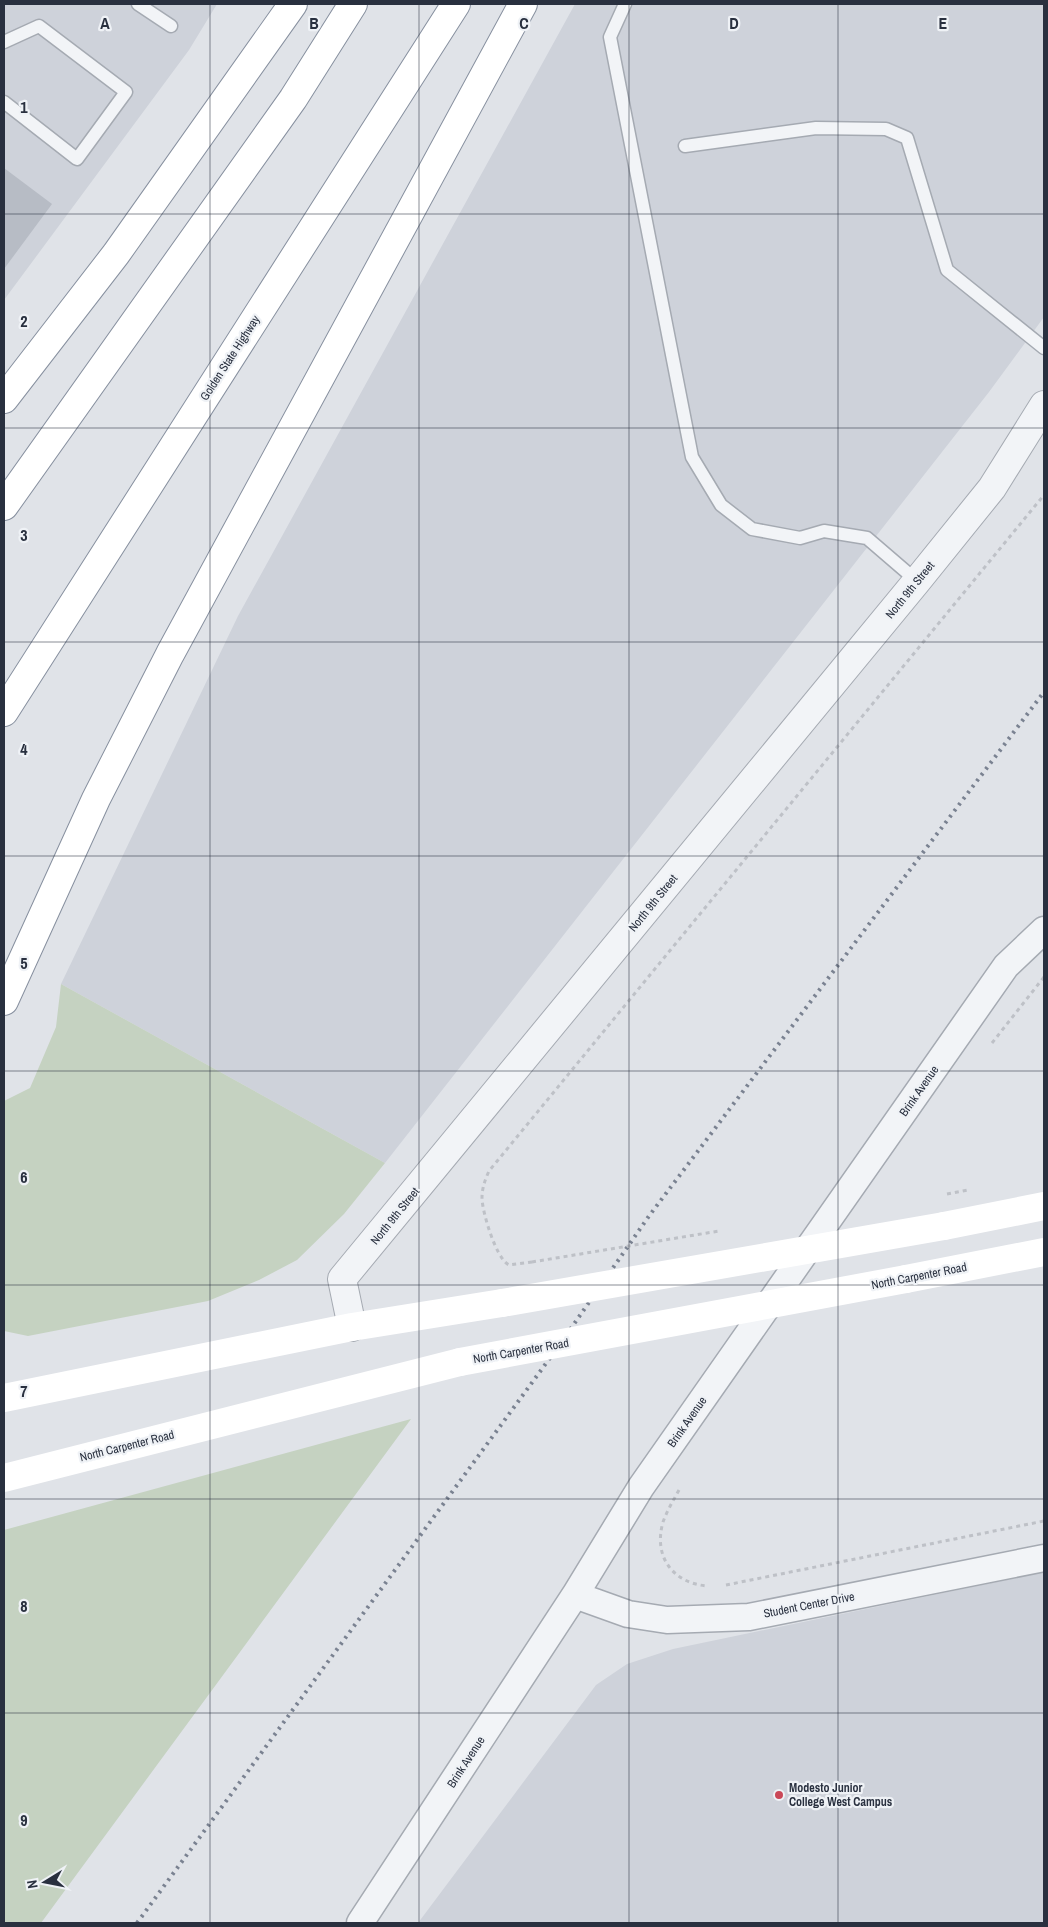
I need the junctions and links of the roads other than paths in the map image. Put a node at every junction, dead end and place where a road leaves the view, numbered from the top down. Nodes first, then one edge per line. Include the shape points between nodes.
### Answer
1 (138, 4) edge
2 (293, 4) edge
3 (353, 4) edge
4 (456, 4) edge
5 (523, 4) edge
6 (624, 4) edge
7 (170, 26) dead end
8 (4, 42) edge
9 (4, 102) edge
10 (685, 146) dead end
11 (1044, 348) edge
12 (4, 400) edge
13 (1044, 404) edge
14 (1044, 442) edge
15 (992, 488) junction
16 (4, 506) edge
17 (917, 581) junction
18 (4, 712) edge
19 (1040, 934) edge
20 (4, 1001) edge
21 (1044, 1206) edge
22 (1044, 1252) edge
23 (352, 1326) junction
24 (4, 1398) edge
25 (4, 1478) edge
26 (1044, 1558) edge
27 (575, 1595) junction
28 (360, 1923) edge

1 - 7 lane
2 - 12 main road via 116,254
3 - 16 main road via 293,99
4 - 18 main road, Golden State Highway
5 - 20 main road via 170,654 96,799
6 - 17 lane via 610,37 692,457 720,505 752,529 800,538 824,531 867,538
8 - 9 lane via 40,26 126,92 77,159
10 - 11 lane via 816,128 886,129 907,138 947,270
13 - 15 street, North 9th Street
14 - 15 street, North 9th Street
15 - 17 street, North 9th Street
17 - 23 street, North 9th Street via 342,1279
19 - 27 street, Brink Avenue via 1006,966 641,1487
21 - 23 main road, bridge via 502,1303
22 - 25 main road, North Carpenter Road, bridge via 460,1362
23 - 24 main road
26 - 27 street, Student Center Drive via 749,1617 667,1620 628,1614
27 - 28 street, Brink Avenue

